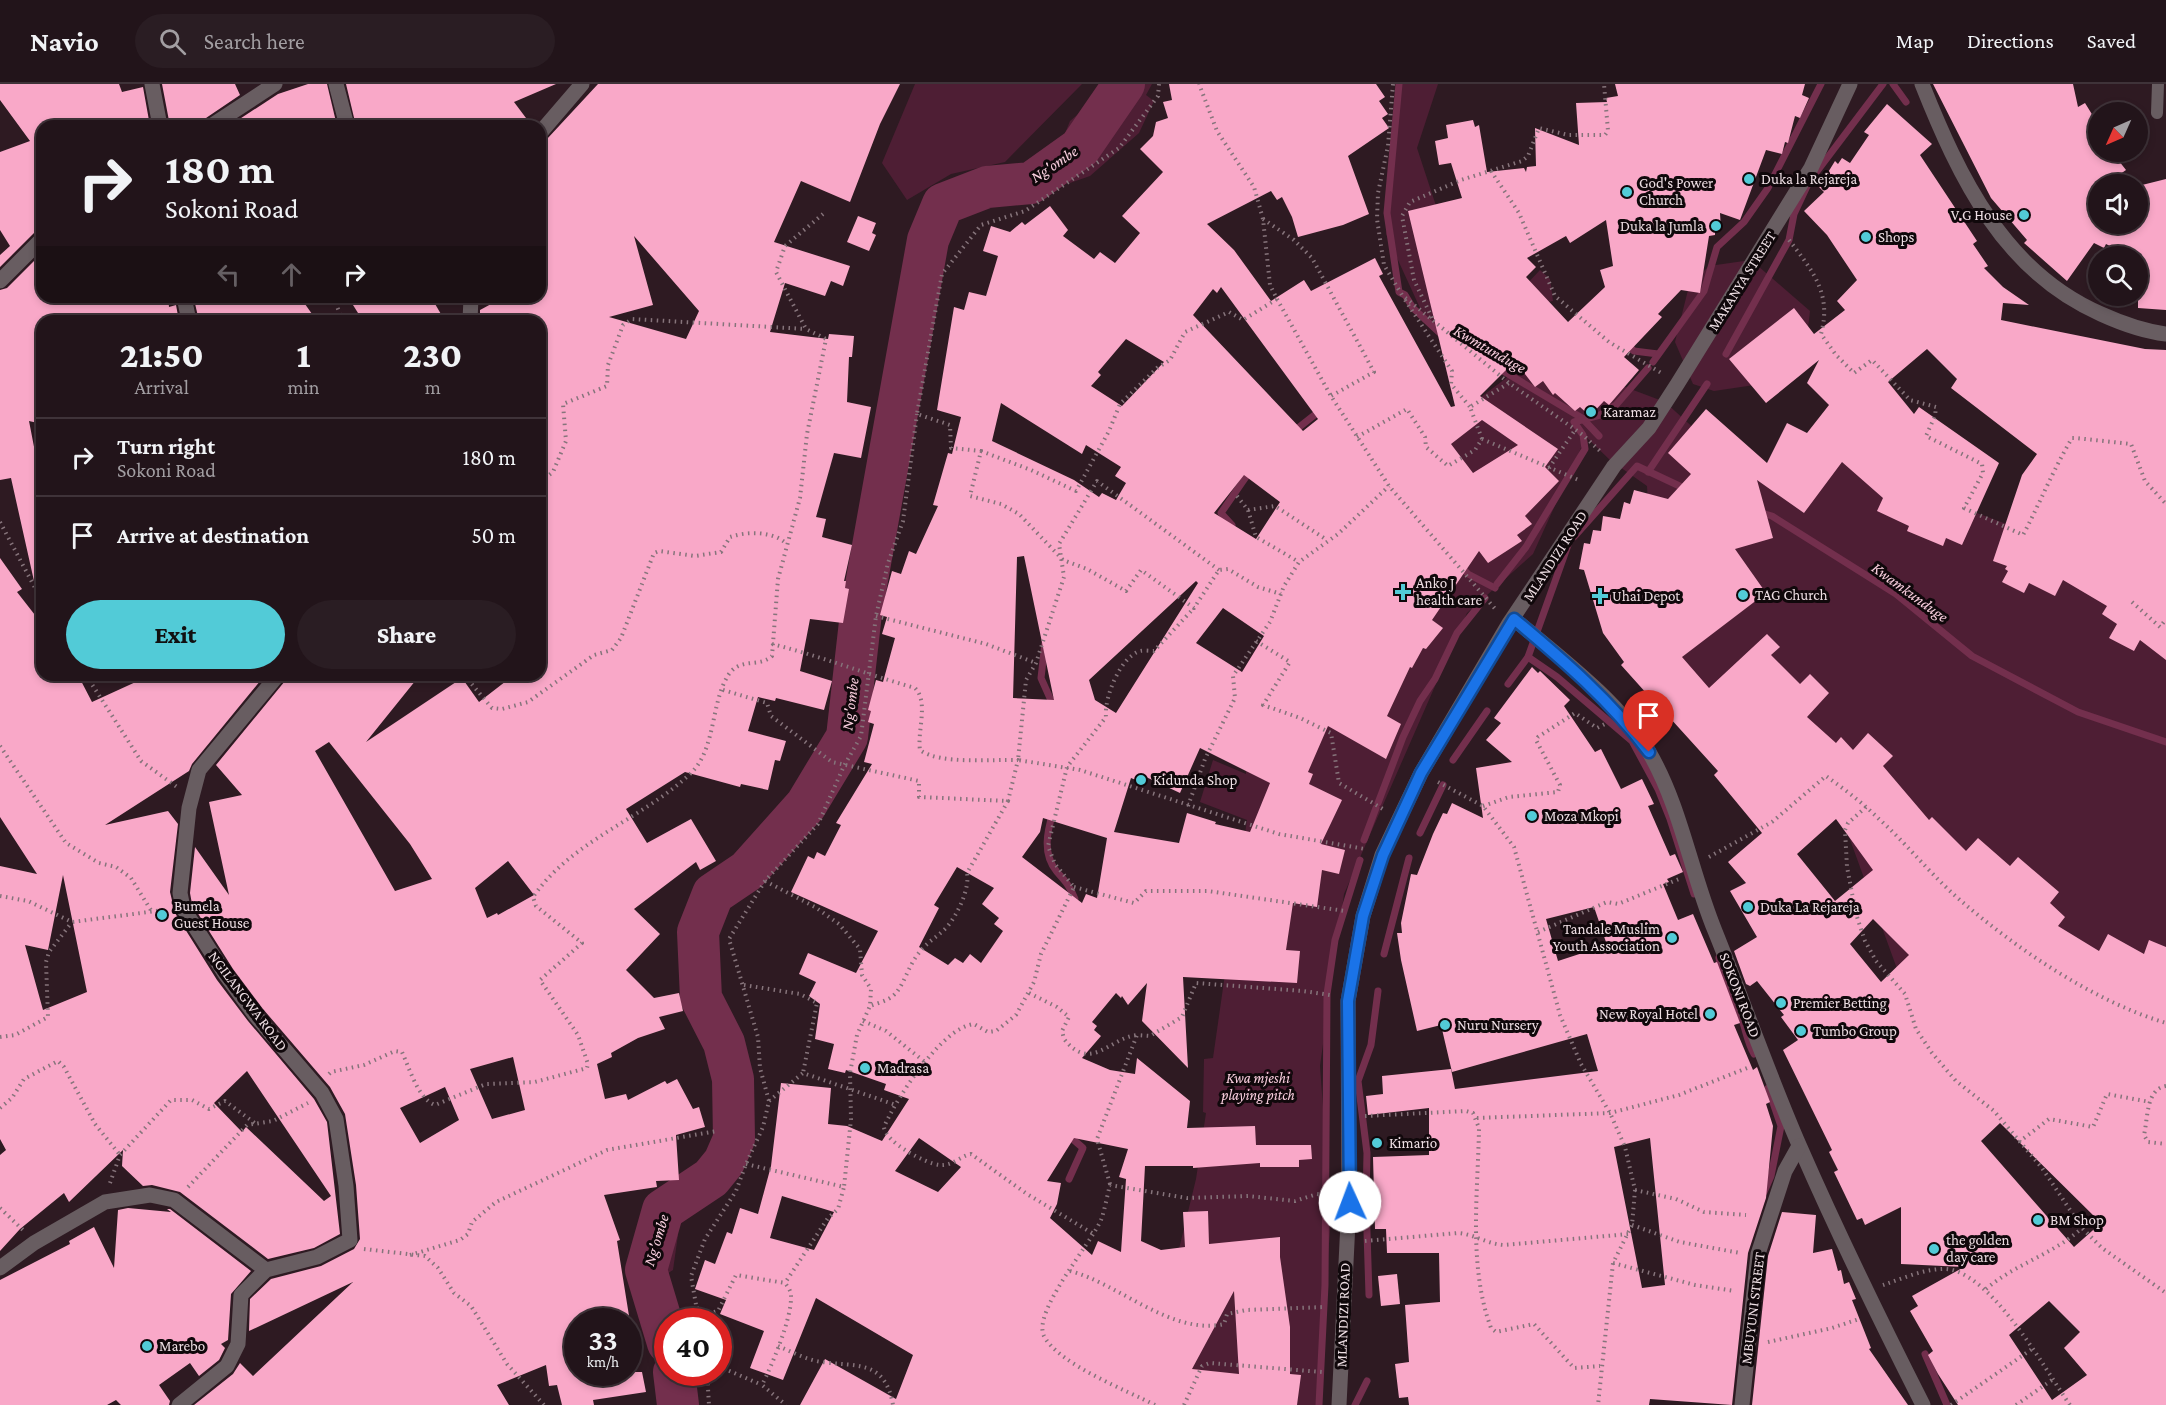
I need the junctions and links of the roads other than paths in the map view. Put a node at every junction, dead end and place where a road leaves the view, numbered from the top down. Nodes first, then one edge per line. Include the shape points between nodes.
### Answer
1 (152, 84) edge
2 (275, 84) edge
3 (336, 84) edge
4 (582, 84) edge
5 (1850, 84) edge
6 (1922, 84) edge
7 (2158, 84) edge
8 (2157, 113) dead end
9 (159, 120) edge
10 (220, 120) edge
11 (345, 120) edge
12 (546, 126) edge
13 (36, 245) edge
14 (0, 281) edge
15 (2166, 334) edge
16 (1614, 466) joint
17 (1511, 622) junction
18 (273, 681) edge
19 (1800, 1146) junction
20 (0, 1268) edge
21 (266, 1270) junction
22 (179, 1405) edge
23 (1339, 1405) edge
24 (1742, 1405) edge
25 (1923, 1405) edge

1 - 9 street
2 - 10 street
3 - 11 street
4 - 12 street
5 - 16 street, MAKANYA STREET via 1811,168 1777,225 1649,428
6 - 15 street via 1958,169 1993,227 2028,266 2082,306 2141,331
7 - 8 lane
13 - 14 street
16 - 17 street, MLANDIZI ROAD
17 - 19 street, SOKONI ROAD via 1581,674 1627,722 1649,752
17 - 23 street, MLANDIZI ROAD via 1421,773 1383,855 1363,916 1348,1001 1350,1202
18 - 21 street, NGILANGWA ROAD via 199,770 189,808 180,893 183,908 231,982 322,1093 336,1119 350,1240 317,1257
19 - 24 street, MBUYUNI STREET via 1785,1171 1758,1254
19 - 25 street, SOKONI ROAD via 1865,1291
20 - 21 street via 34,1243 105,1202 150,1196 174,1200
21 - 22 street via 242,1295 238,1344 227,1366

